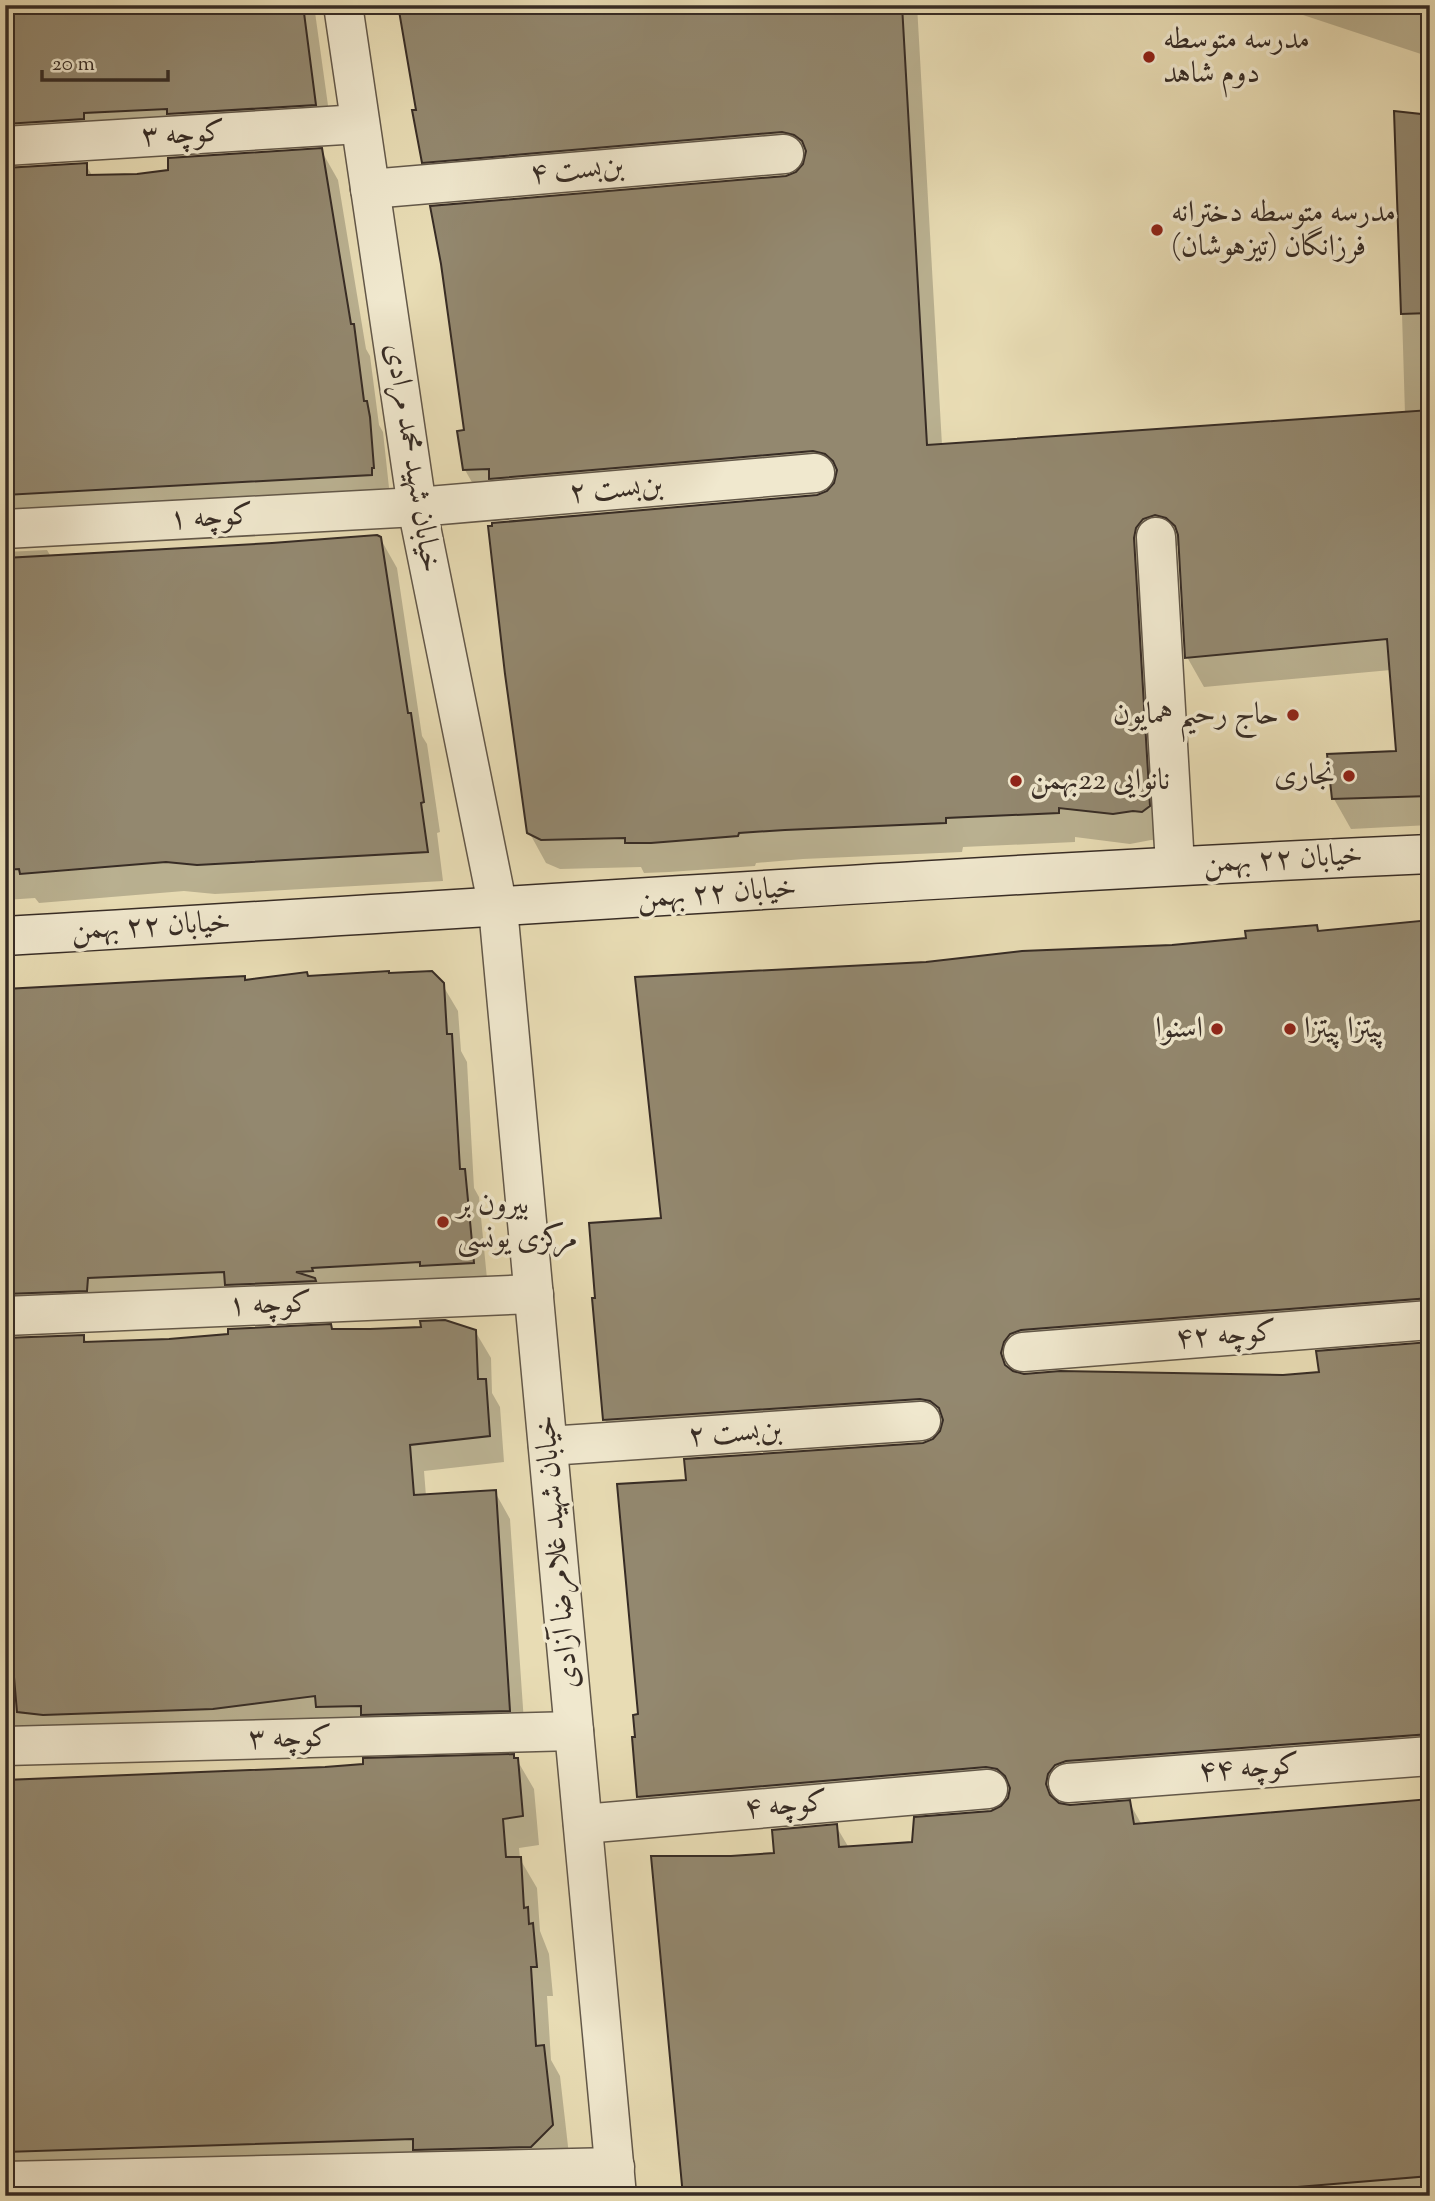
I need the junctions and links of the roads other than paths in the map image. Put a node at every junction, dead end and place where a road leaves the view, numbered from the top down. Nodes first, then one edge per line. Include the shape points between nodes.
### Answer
1 (343, 5) edge
2 (360, 124) junction
3 (5, 146) edge
4 (784, 154) dead end
5 (370, 189) junction
6 (815, 473) dead end
7 (417, 507) junction
8 (5, 529) edge
9 (1156, 537) dead end
10 (1430, 853) edge
11 (1175, 865) junction
12 (498, 908) junction
13 (5, 936) edge
14 (534, 1294) junction
15 (5, 1316) edge
16 (1430, 1320) edge
17 (1023, 1352) dead end
18 (921, 1421) dead end
19 (548, 1446) junction
20 (574, 1731) junction
21 (5, 1733) edge
22 (6, 1746) edge
23 (1430, 1756) edge
24 (1068, 1783) dead end
25 (988, 1789) dead end
26 (583, 1824) junction
27 (5, 2181) edge
28 (616, 2181) edge

1 - 2 street, خیابان شهید محمد مرادی
2 - 3 street, کوچه ۳
2 - 5 street, خیابان شهید محمد مرادی
4 - 5 street, بن‌بست ۴
5 - 7 street, خیابان شهید محمد مرادی
6 - 7 street, بن‌بست ۲
7 - 8 street, کوچه ۱
7 - 12 street, خیابان شهید محمد مرادی
9 - 11 street
10 - 11 street, خیابان ۲۲ بهمن
11 - 12 street, خیابان ۲۲ بهمن
12 - 13 street, خیابان ۲۲ بهمن
12 - 14 street, خیابان شهید غلامرضا آزادی
14 - 15 street, کوچه ۱
14 - 19 street, خیابان شهید غلامرضا آزادی
16 - 17 street, کوچه ۴۲
18 - 19 street, بن‌بست ۲
19 - 20 street, خیابان شهید غلامرضا آزادی
20 - 22 street, کوچه ۳
20 - 26 street, خیابان شهید غلامرضا آزادی
21 - 22 street
23 - 24 street, کوچه ۴۴
25 - 26 street, کوچه ۴
26 - 28 street, خیابان شهید غلامرضا آزادی
27 - 28 street

